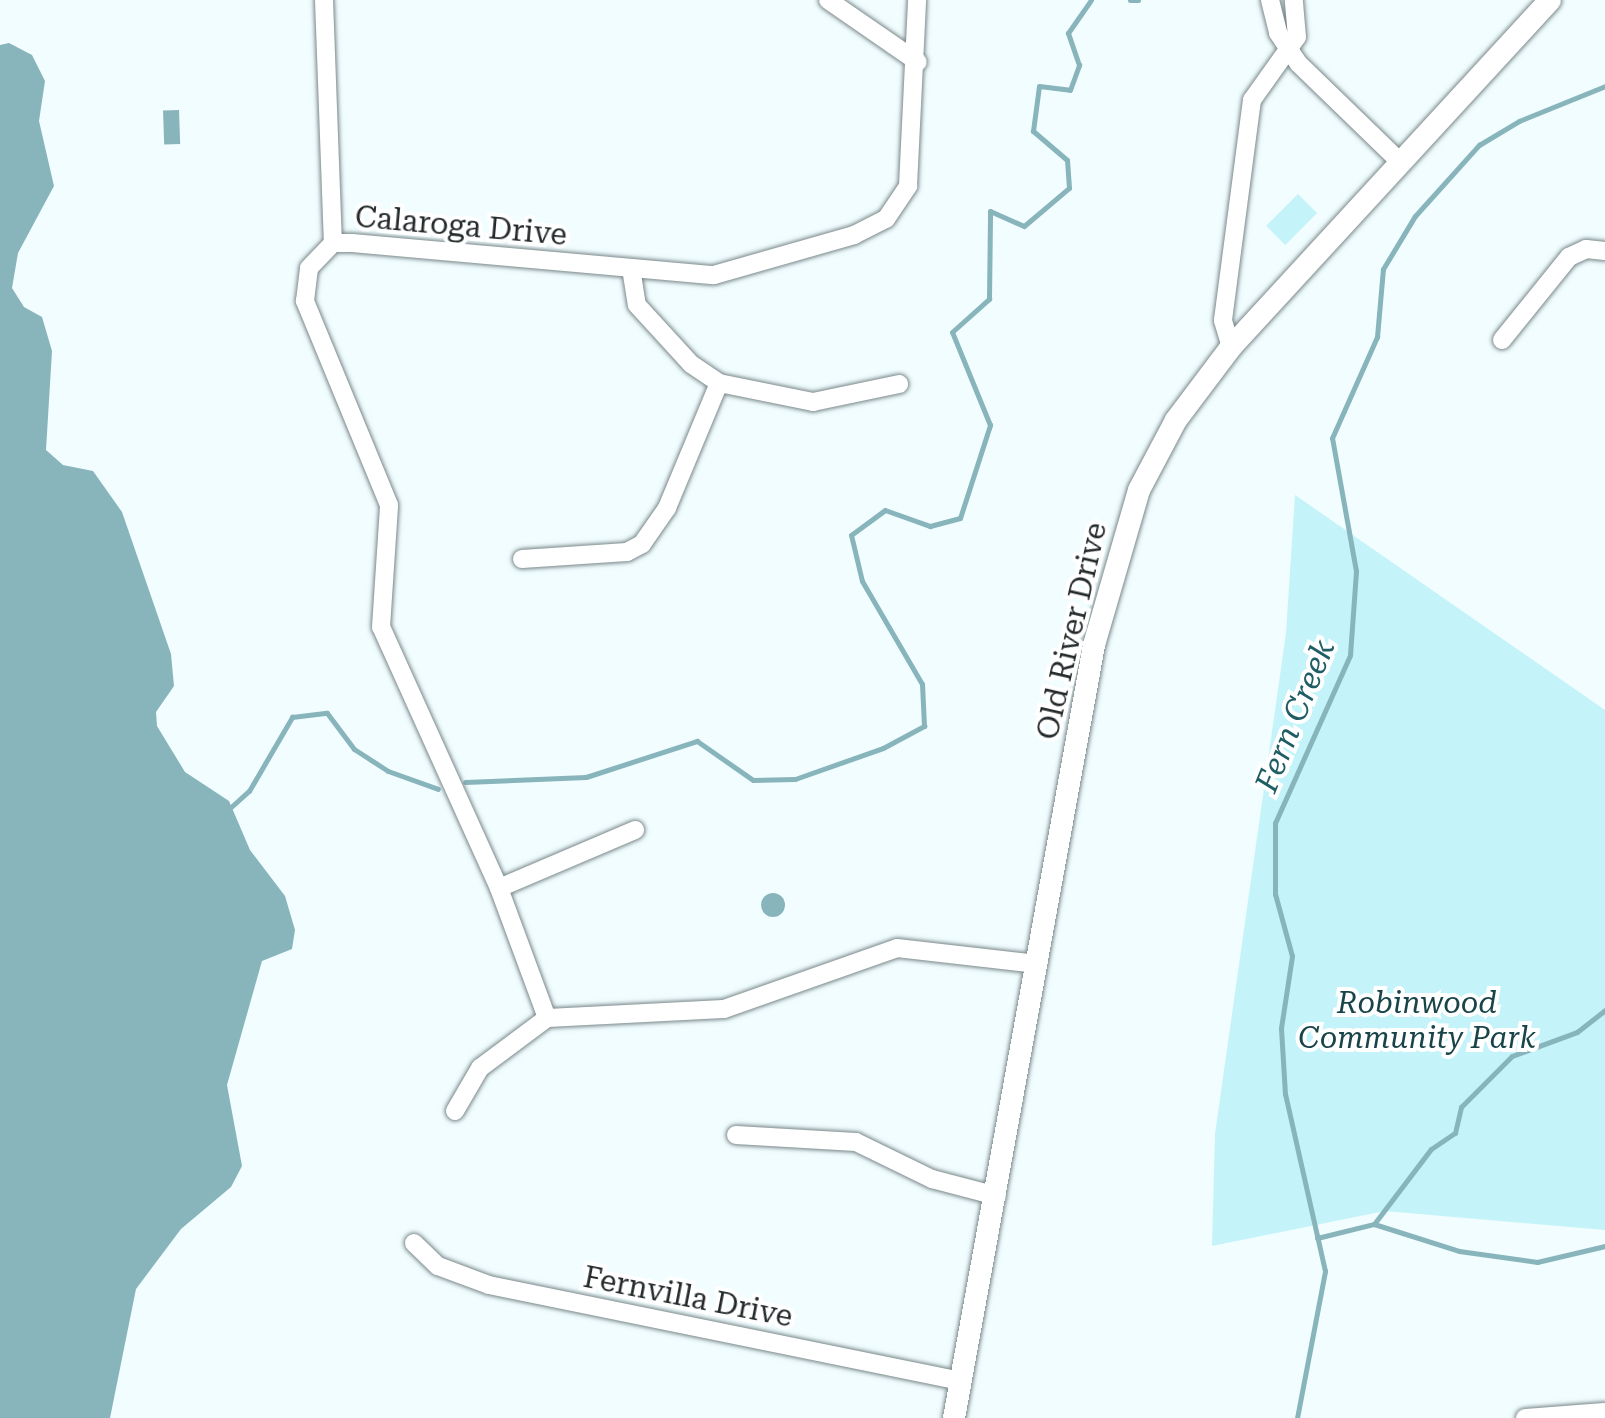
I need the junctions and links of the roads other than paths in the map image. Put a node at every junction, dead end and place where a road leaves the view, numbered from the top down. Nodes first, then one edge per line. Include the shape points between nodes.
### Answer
1 (324, 0) edge
2 (828, 0) edge
3 (917, 0) edge
4 (1270, 0) edge
5 (1294, 0) edge
6 (1550, 0) edge
7 (1288, 50) junction
8 (918, 62) junction
9 (1398, 160) junction
10 (334, 243) junction
11 (1605, 251) edge
12 (631, 268) junction
13 (1502, 340) dead end
14 (1231, 347) junction
15 (719, 383) junction
16 (899, 384) dead end
17 (522, 559) dead end
18 (635, 830) dead end
19 (499, 888) junction
20 (1037, 964) junction
21 (548, 1018) junction
22 (455, 1111) dead end
23 (736, 1135) dead end
24 (997, 1196) junction
25 (414, 1242) dead end
26 (962, 1380) junction
27 (1605, 1412) edge
28 (954, 1418) edge
29 (1525, 1418) edge

1 - 10 street
2 - 8 street
3 - 8 street, Calaroga Drive
4 - 7 street
5 - 7 street via 1298,38
6 - 9 street, Old River Drive
7 - 9 street via 1352,122
7 - 14 street via 1252,100 1223,320
8 - 12 street, Calaroga Drive via 908,186 886,219 732,273
9 - 14 street, Old River Drive
10 - 12 street, Calaroga Drive
10 - 19 street, Calaroga Drive via 309,268 305,302 389,505 381,628
11 - 13 street via 1577,250
12 - 15 street via 637,305 691,364
14 - 20 street, Old River Drive via 1165,437 1119,549 1094,645
15 - 16 street via 813,402
15 - 17 street via 667,508 642,544 627,552
18 - 19 street
19 - 21 street, Calaroga Drive
20 - 21 street via 897,948 724,1008
20 - 24 street, Old River Drive
21 - 22 street via 480,1068
23 - 24 street via 856,1142 932,1179
24 - 26 street, Old River Drive
25 - 26 street, Fernvilla Drive via 438,1266 489,1285
26 - 28 street, Old River Drive
27 - 29 street

